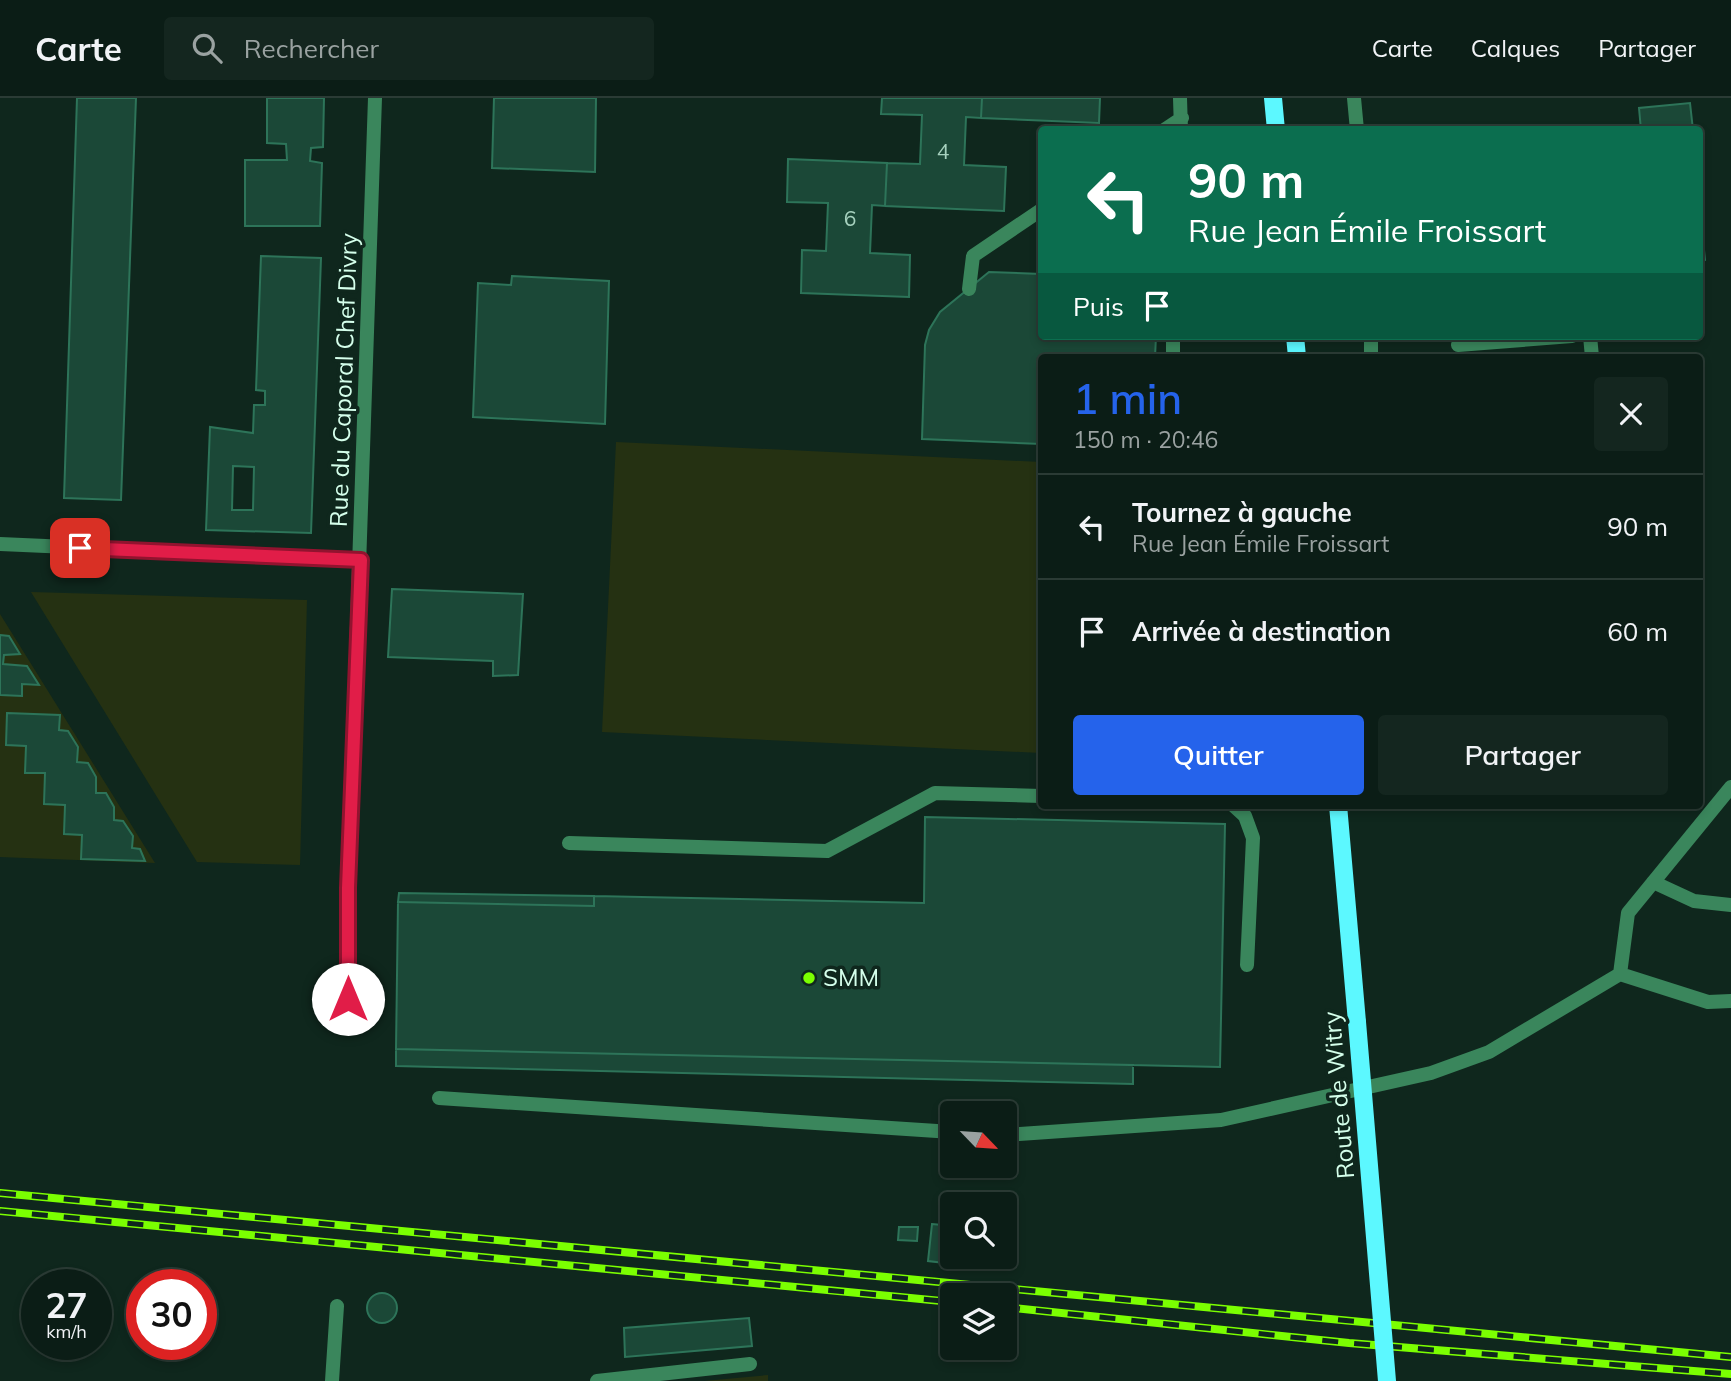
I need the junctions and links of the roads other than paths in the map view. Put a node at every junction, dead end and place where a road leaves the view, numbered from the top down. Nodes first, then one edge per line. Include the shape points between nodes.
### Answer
1 (375, 98) edge
2 (1180, 98) edge
3 (1273, 98) edge
4 (1354, 98) edge
5 (1182, 124) edge
6 (1276, 126) edge
7 (1357, 126) edge
8 (1038, 212) edge
9 (969, 289) dead end
10 (1526, 340) edge
11 (1458, 346) edge
12 (0, 544) edge
13 (361, 560) junction
14 (1731, 787) edge
15 (1038, 796) edge
16 (1237, 809) edge
17 (1338, 809) edge
18 (569, 843) dead end
19 (1653, 882) junction
20 (1731, 905) edge
21 (1247, 965) dead end
22 (1620, 974) junction
23 (348, 999) dead end
24 (1731, 1001) edge
25 (439, 1098) dead end
26 (940, 1131) edge
27 (1017, 1134) edge
28 (337, 1306) dead end
29 (750, 1364) dead end
30 (332, 1381) edge
31 (597, 1381) edge
32 (1387, 1381) edge

1 - 13 street, Rue du Caporal Chef Divry
2 - 5 street
3 - 6 main road
4 - 7 street
8 - 9 street via 973,256
10 - 11 street
12 - 13 street
13 - 23 street, Rue du Caporal Chef Divry
14 - 19 street
15 - 18 street via 935,793 827,850
16 - 21 street via 1253,838
17 - 32 main road, Route de Witry, bridge
19 - 20 street via 1694,901
19 - 22 street via 1628,913
22 - 24 street via 1708,1002
22 - 27 street via 1489,1052 1431,1073 1221,1120
25 - 26 street
28 - 30 street
29 - 31 street

